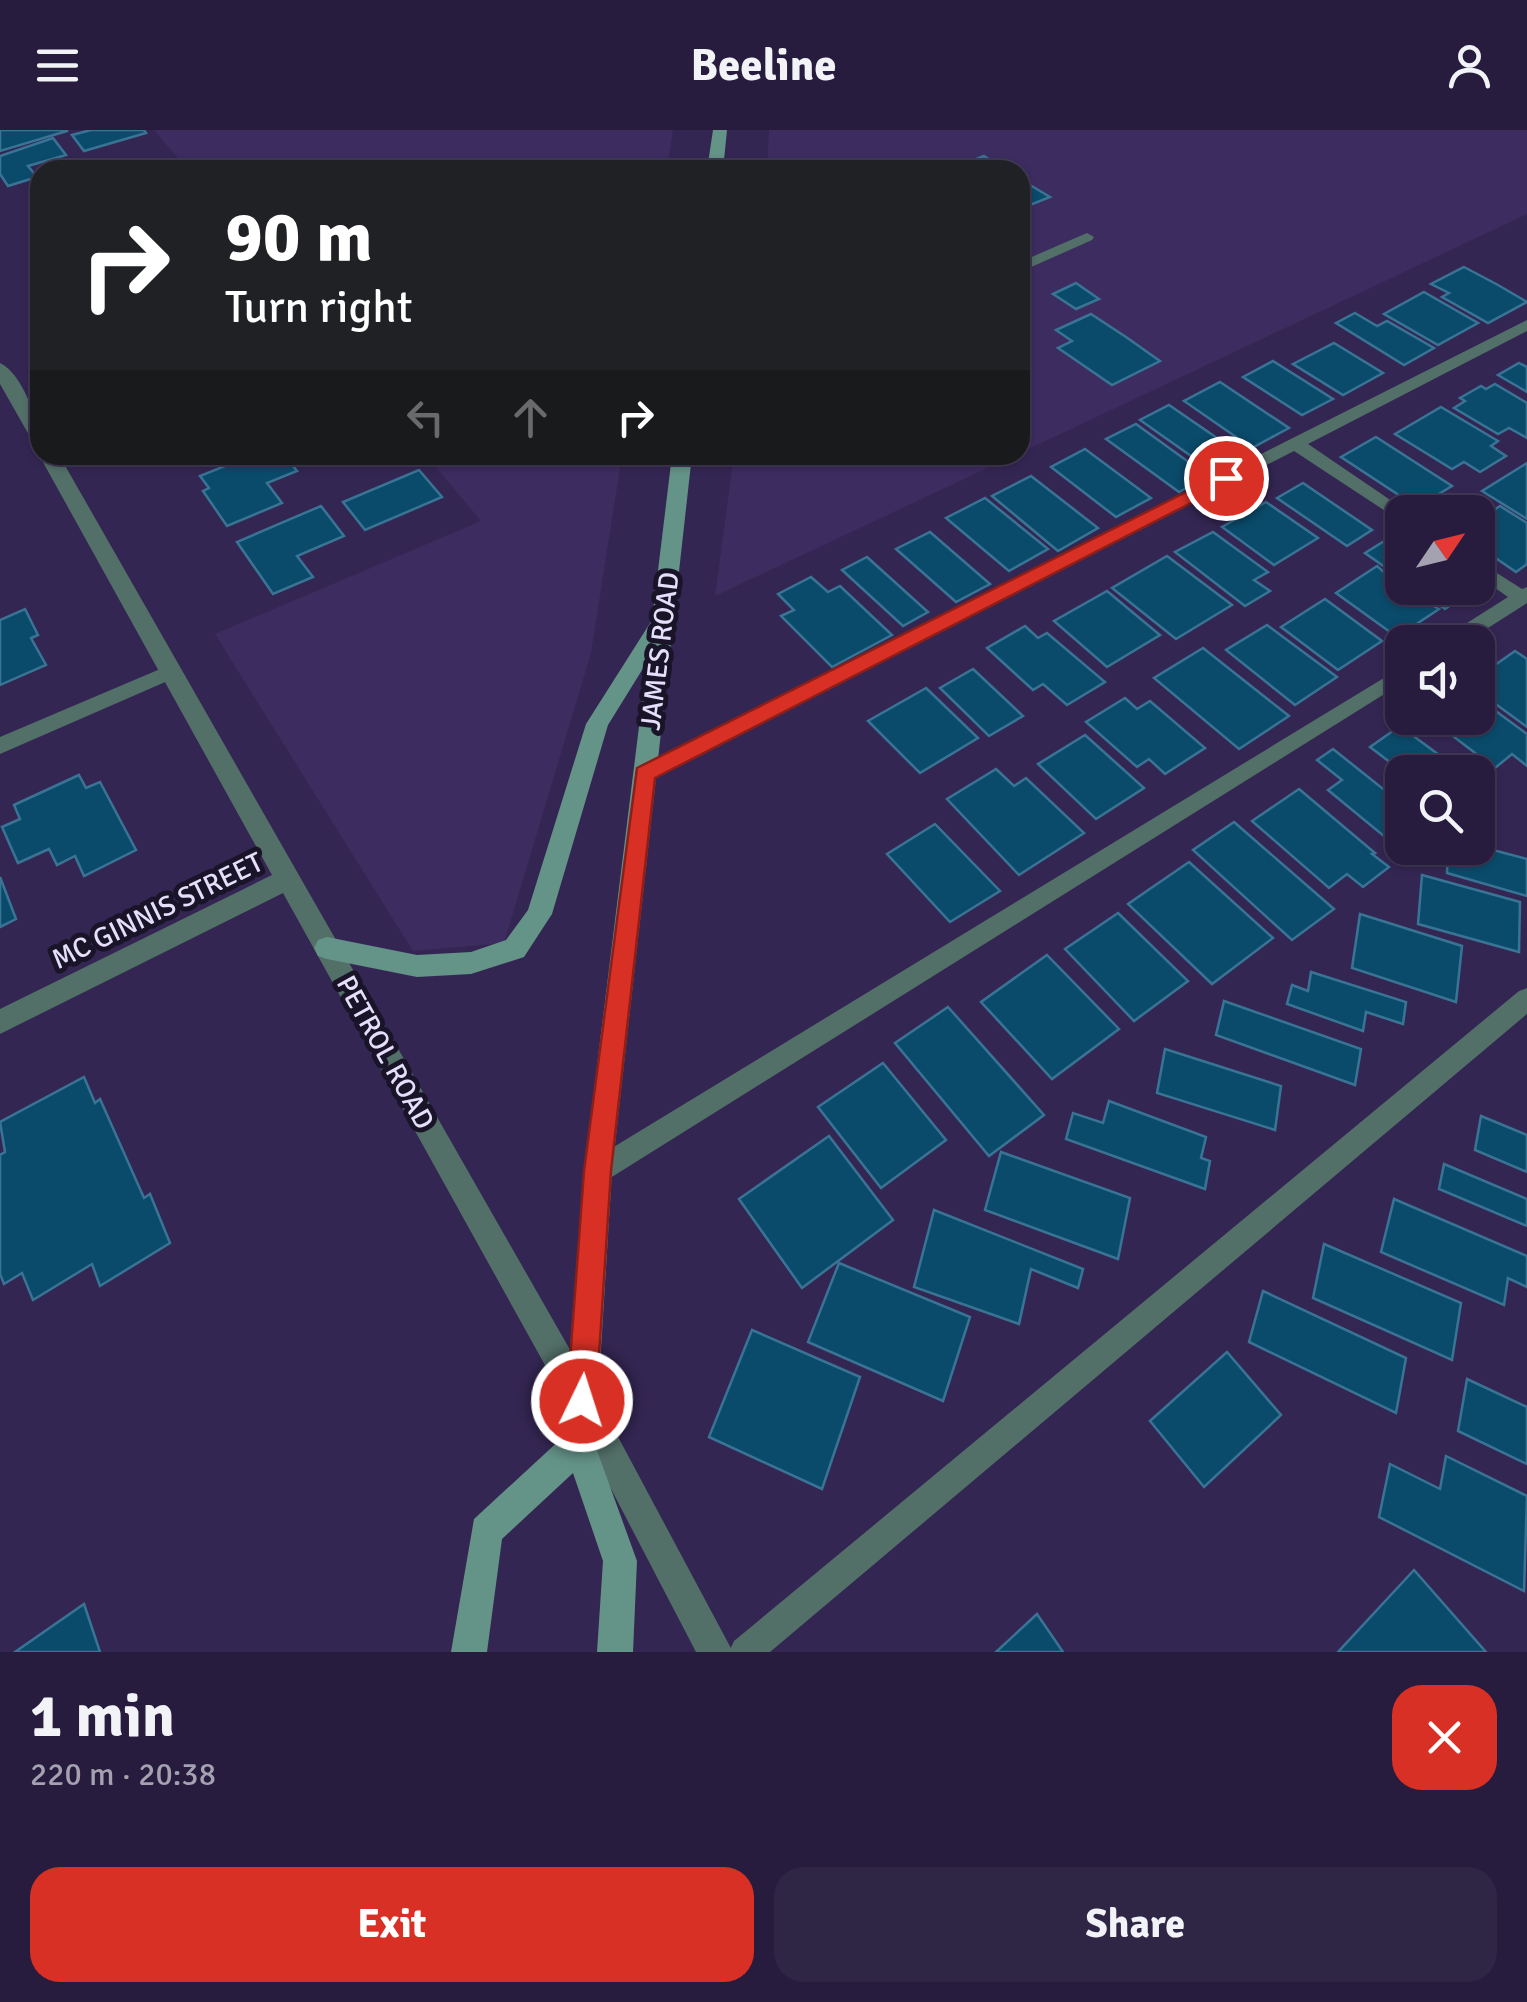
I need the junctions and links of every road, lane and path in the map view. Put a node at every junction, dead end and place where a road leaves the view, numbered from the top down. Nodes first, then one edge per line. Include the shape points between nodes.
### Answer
1 (720, 130) edge
2 (717, 160) edge
3 (1087, 237) dead end
4 (1030, 263) edge
5 (1527, 325) edge
6 (0, 368) edge
7 (30, 420) edge
8 (1294, 443) junction
9 (56, 465) edge
10 (681, 465) edge
11 (1385, 505) edge
12 (1495, 578) edge
13 (1524, 596) edge
14 (663, 618) junction
15 (1479, 625) edge
16 (172, 671) junction
17 (1385, 685) edge
18 (0, 746) edge
19 (644, 774) junction
20 (288, 879) junction
21 (327, 948) junction
22 (1527, 999) edge
23 (0, 1022) edge
24 (598, 1171) junction
25 (582, 1401) junction
26 (578, 1445) junction
27 (469, 1652) edge
28 (614, 1652) edge
29 (715, 1652) edge
30 (745, 1652) edge

1 - 2 main road
3 - 4 lane
5 - 8 lane
6 - 7 street
8 - 11 lane
8 - 19 lane
9 - 16 street, PETROL ROAD
10 - 14 main road, JAMES ROAD
12 - 13 lane
13 - 15 lane
14 - 19 main road, JAMES ROAD
14 - 21 main road via 596,724 539,914 516,949 472,962 417,966
16 - 18 lane
16 - 20 street, PETROL ROAD
17 - 24 lane
19 - 24 main road, JAMES ROAD
20 - 21 street, PETROL ROAD
20 - 23 street, MC GINNIS STREET
21 - 25 street, PETROL ROAD
22 - 30 lane
24 - 25 main road, JAMES ROAD
25 - 26 main road, JAMES ROAD
25 - 29 street, PETROL ROAD
26 - 27 main road via 486,1531
26 - 28 main road, JAMES ROAD via 620,1561

